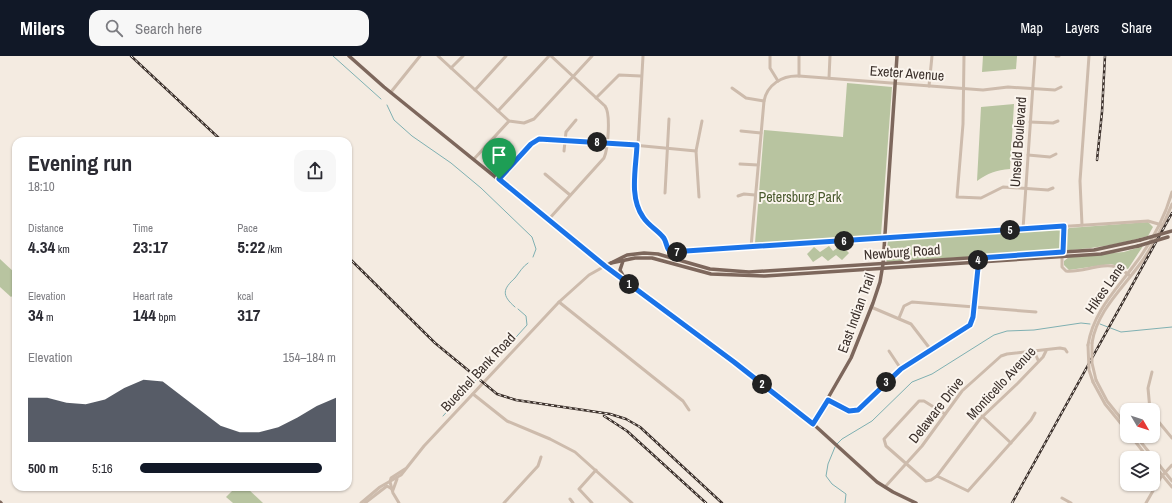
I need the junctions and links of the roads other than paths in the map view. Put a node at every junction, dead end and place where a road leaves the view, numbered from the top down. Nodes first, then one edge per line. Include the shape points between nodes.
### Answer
1 (350, 56) edge
2 (420, 56) edge
3 (438, 56) edge
4 (463, 56) edge
5 (506, 56) edge
6 (550, 56) edge
7 (592, 56) edge
8 (643, 56) edge
9 (770, 56) edge
10 (799, 56) edge
11 (830, 56) edge
12 (897, 56) edge
13 (932, 56) edge
14 (964, 56) edge
15 (1035, 56) edge
16 (1089, 56) edge
17 (451, 68) junction
18 (573, 76) junction
19 (641, 76) junction
20 (799, 76) junction
21 (828, 78) junction
22 (778, 81) junction
23 (895, 84) junction
24 (930, 86) junction
25 (1061, 87) dead end
26 (732, 88) dead end
27 (963, 88) junction
28 (1033, 88) junction
29 (475, 90) junction
30 (391, 92) junction
31 (596, 98) junction
32 (764, 101) junction
33 (498, 111) junction
34 (669, 119) dead end
35 (576, 120) dead end
36 (509, 121) junction
37 (702, 121) dead end
38 (1058, 121) dead end
39 (1030, 122) junction
40 (741, 131) dead end
41 (761, 133) junction
42 (565, 140) junction
43 (607, 143) junction
44 (637, 145) junction
45 (668, 149) junction
46 (564, 151) dead end
47 (696, 151) junction
48 (1056, 154) dead end
49 (1028, 155) junction
50 (474, 159) junction
51 (740, 164) dead end
52 (758, 165) junction
53 (545, 174) dead end
54 (499, 179) junction
55 (1053, 188) dead end
56 (1026, 189) junction
57 (1172, 192) edge
58 (665, 193) dead end
59 (570, 195) junction
60 (756, 195) junction
61 (738, 196) dead end
62 (699, 197) dead end
63 (1172, 204) edge
64 (549, 219) junction
65 (1160, 224) junction
66 (1082, 225) junction
67 (1064, 226) junction
68 (1023, 229) junction
69 (1172, 231) edge
70 (1170, 236) edge
71 (885, 238) junction
72 (751, 247) junction
73 (1063, 252) junction
74 (1062, 257) junction
75 (624, 260) junction
76 (978, 260) junction
77 (611, 263) junction
78 (883, 264) junction
79 (605, 266) junction
80 (883, 269) junction
81 (1129, 275) junction
82 (628, 283) junction
83 (559, 302) junction
84 (974, 306) junction
85 (872, 307) junction
86 (1036, 312) dead end
87 (899, 318) junction
88 (931, 350) junction
89 (889, 351) dead end
90 (1034, 351) junction
91 (1046, 351) junction
92 (1067, 352) dead end
93 (1038, 360) junction
94 (901, 369) junction
95 (1152, 372) dead end
96 (1095, 381) junction
97 (473, 394) junction
98 (828, 400) junction
99 (1149, 403) edge
100 (689, 410) dead end
101 (1035, 413) dead end
102 (945, 414) junction
103 (982, 416) junction
104 (1120, 417) edge
105 (1120, 422) edge
106 (1160, 423) edge
107 (813, 424) junction
108 (1172, 438) edge
109 (1011, 443) junction
110 (1136, 443) edge
111 (1141, 443) edge
112 (1143, 451) edge
113 (541, 457) dead end
114 (906, 464) junction
115 (1172, 465) edge
116 (405, 468) junction
117 (596, 470) junction
118 (1160, 471) edge
119 (1163, 474) junction
120 (937, 476) junction
121 (398, 477) junction
122 (1172, 481) edge
123 (390, 482) junction
124 (885, 487) junction
125 (1172, 487) edge
126 (392, 491) junction
127 (570, 498) dead end
128 (1062, 498) dead end
129 (361, 503) edge
130 (365, 503) edge
131 (399, 503) edge
132 (504, 503) edge
133 (573, 503) edge
134 (592, 503) edge
135 (632, 503) edge
136 (916, 503) edge
137 (1071, 503) edge
138 (1146, 503) edge

1 - 30 main road
2 - 30 street
3 - 17 street
4 - 17 street
5 - 29 street
6 - 18 street
6 - 33 street
7 - 18 street
8 - 19 street
9 - 22 street via 770,68
10 - 20 street
11 - 21 street
12 - 23 main road, East Indian Trail
13 - 24 street
14 - 27 street
15 - 28 street, Unseld Boulevard
16 - 66 street via 1080,181
17 - 29 street
18 - 31 street
18 - 36 street via 532,121
19 - 31 street via 619,76
19 - 44 street
20 - 21 street, Exeter Avenue
20 - 22 street, Exeter Avenue via 790,76
21 - 23 street, Exeter Avenue
22 - 32 street via 768,90
23 - 24 street, Exeter Avenue
23 - 71 main road, East Indian Trail
24 - 27 street, Exeter Avenue
25 - 28 street, Exeter Avenue via 1055,90
26 - 32 street via 743,96
27 - 28 street, Exeter Avenue
27 - 56 street via 958,197 981,198 1003,187
28 - 39 street, Unseld Boulevard
29 - 33 street
30 - 50 main road
31 - 43 street via 608,112
32 - 41 street
33 - 36 street
34 - 45 street
35 - 42 street via 566,131
36 - 50 street
37 - 47 street
38 - 39 street
39 - 49 street, Unseld Boulevard
40 - 41 street
41 - 52 street
42 - 43 street
42 - 46 street
42 - 54 street via 536,141
43 - 44 street
43 - 59 street via 604,158
44 - 45 street
44 - 72 street via 634,190 636,203 644,218 664,239 669,252
45 - 47 street
45 - 58 street
47 - 62 street
48 - 49 street
49 - 56 street, Unseld Boulevard
50 - 54 main road
51 - 52 street
52 - 60 street
53 - 59 street
54 - 64 main road
55 - 56 street
56 - 68 street, Unseld Boulevard
57 - 65 street
59 - 64 street
60 - 61 street
60 - 72 street
63 - 65 street
64 - 79 main road
65 - 66 street via 1148,221
65 - 81 street, Hikes Lane via 1144,257
66 - 67 street
67 - 68 street
67 - 73 street
68 - 71 street
69 - 73 main road, Newburg Road, bridge via 1094,250
70 - 74 main road, Newburg Road, bridge via 1101,254
71 - 72 street
71 - 78 main road, East Indian Trail
73 - 76 main road, Newburg Road
74 - 76 main road, Newburg Road
74 - 81 street via 1062,267 1066,271 1075,272 1109,266 1117,267
75 - 77 main road, Newburg Road
75 - 80 main road, Newburg Road via 652,258 711,274 739,276
75 - 82 main road via 620,270
76 - 78 main road, Newburg Road
76 - 80 main road, Newburg Road
76 - 84 street
77 - 78 main road, Newburg Road via 627,255 644,252 710,269 734,272
77 - 79 main road, Newburg Road
78 - 80 main road, East Indian Trail
79 - 82 main road
79 - 83 street, Buechel Bank Road via 589,275
80 - 85 main road, East Indian Trail
81 - 96 street, Hikes Lane, bridge via 1102,313 1094,333 1092,363
81 - 96 street, Hikes Lane, bridge via 1098,314 1091,332 1088,345 1089,370
82 - 107 main road
83 - 97 street, Buechel Bank Road
83 - 100 street via 684,401
84 - 86 street
84 - 87 street via 911,302 904,306
84 - 88 street via 970,325
85 - 87 street
85 - 98 main road, East Indian Trail via 848,365
87 - 88 street via 913,326
88 - 94 street
89 - 94 street
90 - 91 street, Delaware Drive
90 - 93 street
90 - 102 street, Delaware Drive via 1001,356 970,383
91 - 92 street, Delaware Drive via 1063,348
91 - 93 street, Monticello Avenue
93 - 103 street, Monticello Avenue via 1018,383
94 - 98 street via 855,411 849,411
95 - 99 street via 1148,388
96 - 104 street, Hikes Lane
96 - 105 street, Hikes Lane via 1105,404
97 - 116 street, Buechel Bank Road
97 - 117 street via 507,421 575,452
98 - 107 main road, East Indian Trail
101 - 109 street via 1034,418
102 - 114 street, Delaware Drive
102 - 114 street via 924,401 919,401 885,438 886,446
103 - 109 street
103 - 120 street, Monticello Avenue
106 - 108 street
107 - 124 main road
109 - 120 street via 968,492
110 - 112 street
111 - 119 street
113 - 132 street via 538,466
114 - 120 street via 924,480 931,480
114 - 124 street, Delaware Drive
115 - 119 street
116 - 121 street, Buechel Bank Road
116 - 123 street via 391,478
117 - 134 street via 579,490
117 - 135 street
118 - 119 street
119 - 122 street
119 - 125 street
119 - 138 street
121 - 123 street, Buechel Bank Road
121 - 126 street
123 - 126 street
123 - 129 street
124 - 136 main road
126 - 130 street via 387,486
126 - 131 street
127 - 133 street
128 - 137 street

